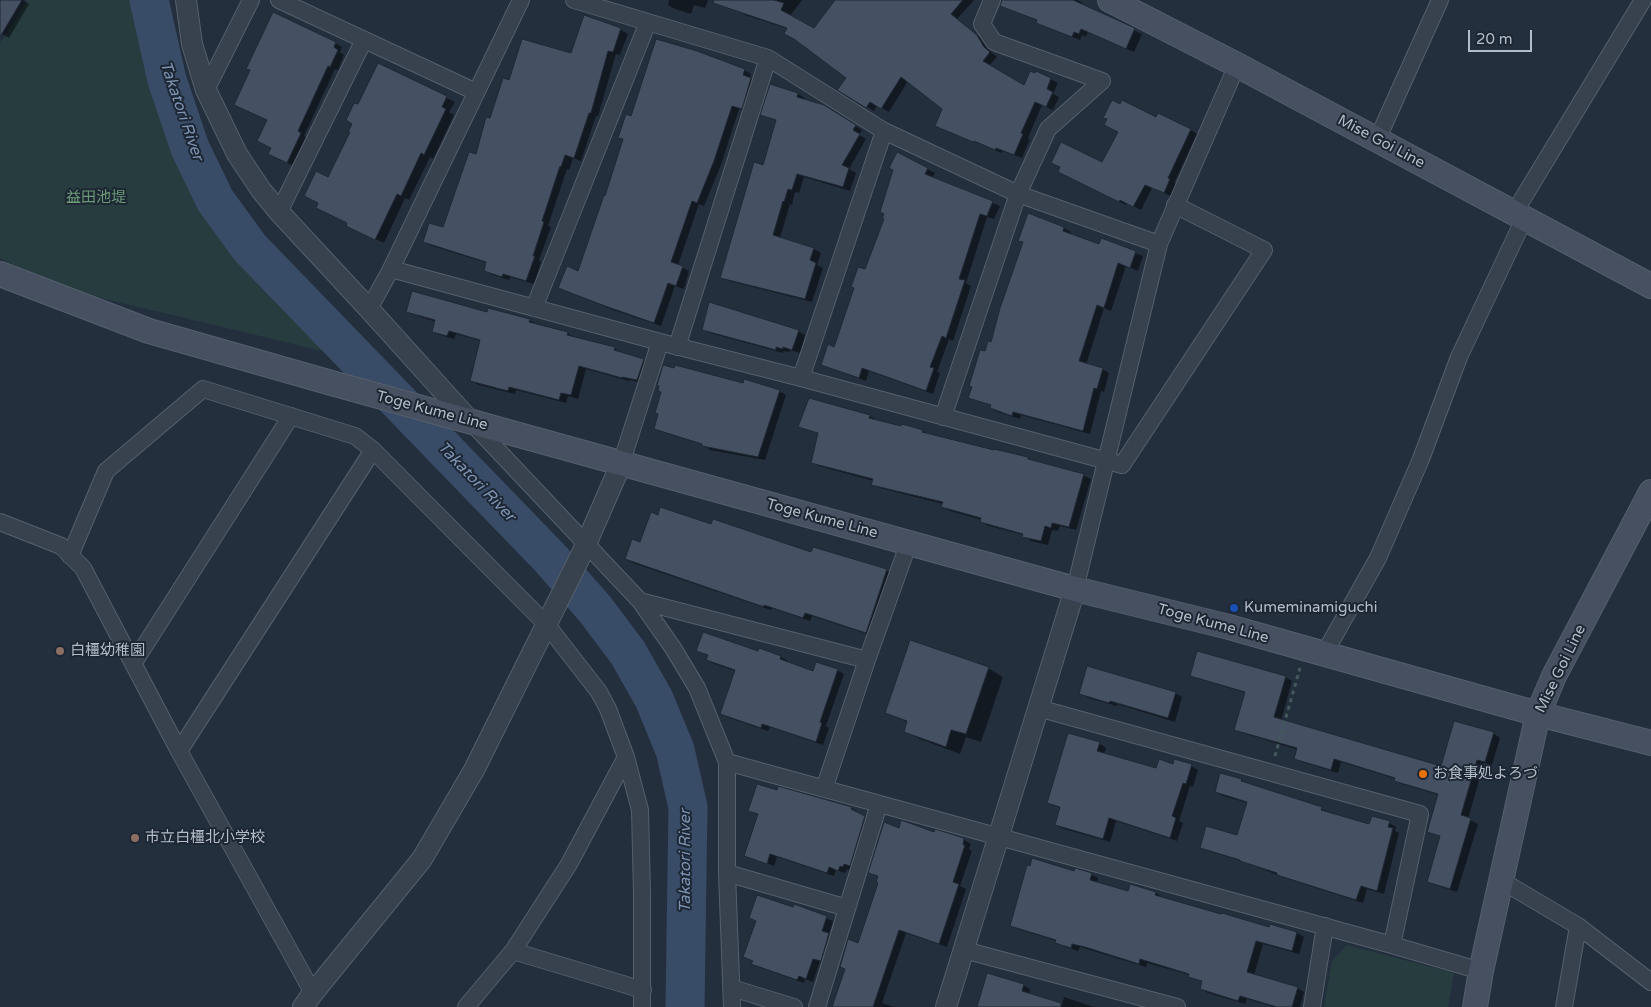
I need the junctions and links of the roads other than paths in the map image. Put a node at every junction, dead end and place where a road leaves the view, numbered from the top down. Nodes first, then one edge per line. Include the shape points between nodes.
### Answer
1 (186, 0) edge
2 (251, 0) edge
3 (280, 0) edge
4 (521, 0) edge
5 (574, 0) edge
6 (992, 0) edge
7 (1440, 0) edge
8 (1643, 0) edge
9 (1116, 2) edge
10 (648, 22) junction
11 (364, 40) junction
12 (768, 58) junction
13 (1237, 66) junction
14 (206, 90) junction
15 (476, 92) junction
16 (884, 130) junction
17 (1377, 140) junction
18 (1018, 194) junction
19 (1175, 205) junction
20 (279, 212) junction
21 (1519, 216) junction
22 (1159, 244) junction
23 (391, 269) junction
24 (0, 274) edge
25 (1651, 286) edge
26 (534, 308) junction
27 (369, 309) junction
28 (660, 342) junction
29 (677, 346) junction
30 (801, 378) junction
31 (291, 416) junction
32 (943, 417) junction
33 (460, 418) junction
34 (373, 450) junction
35 (1106, 462) junction
36 (621, 464) junction
37 (1651, 492) edge
38 (0, 522) edge
39 (908, 542) junction
40 (584, 547) junction
41 (70, 556) junction
42 (1075, 589) junction
43 (640, 602) junction
44 (550, 617) junction
45 (1314, 651) junction
46 (867, 660) junction
47 (133, 664) junction
48 (1038, 708) junction
49 (1538, 714) junction
50 (1651, 743) edge
51 (179, 752) junction
52 (626, 757) junction
53 (727, 762) junction
54 (824, 789) junction
55 (879, 804) junction
56 (999, 837) junction
57 (727, 872) junction
58 (1502, 882) junction
59 (847, 908) junction
60 (1325, 926) junction
61 (1578, 926) junction
62 (1392, 945) junction
63 (513, 950) junction
64 (964, 950) junction
65 (1481, 971) junction
66 (1651, 982) edge
67 (732, 988) junction
68 (643, 990) junction
69 (307, 1003) edge
70 (466, 1007) edge
71 (642, 1007) edge
72 (732, 1007) edge
73 (794, 1007) edge
74 (817, 1007) edge
75 (946, 1007) edge
76 (1177, 1007) edge
77 (1312, 1007) edge
78 (1475, 1007) edge
79 (1564, 1007) edge

1 - 14 street via 192,44
2 - 14 street
3 - 11 street
4 - 15 street
5 - 10 street
6 - 18 street via 982,24 994,42 1102,80 1048,129
7 - 17 street
8 - 21 street
9 - 13 main road, Mise Goi Line
10 - 12 street
10 - 26 street
11 - 15 street
11 - 20 street
12 - 16 street
12 - 29 street
13 - 17 main road, Mise Goi Line
13 - 19 street
14 - 20 street via 238,154
15 - 23 street
16 - 18 street
16 - 30 street
17 - 21 main road, Mise Goi Line
18 - 22 street
18 - 32 street
19 - 22 street
19 - 35 street via 1264,250 1122,465
20 - 27 street
21 - 25 main road, Mise Goi Line
21 - 45 street via 1378,558
22 - 35 street
23 - 26 street
23 - 27 street
24 - 33 main road, Toge Kume Line via 149,331
26 - 28 street
27 - 33 street
28 - 29 street
28 - 36 street
29 - 30 street
30 - 32 street
31 - 34 street via 355,436
31 - 41 street via 203,389 106,471
31 - 47 street
32 - 35 street
33 - 36 main road, Toge Kume Line
33 - 40 street
34 - 44 street
34 - 51 street
35 - 42 street
36 - 39 main road, Toge Kume Line
36 - 40 street
37 - 49 main road, Mise Goi Line via 1554,676
38 - 41 street via 61,546
39 - 42 main road, Toge Kume Line
39 - 46 street
40 - 43 street
40 - 44 street
41 - 47 street via 83,568
42 - 45 main road, Toge Kume Line
42 - 48 street
43 - 46 street
43 - 53 street via 697,688
44 - 52 street via 599,692
44 - 69 street via 474,770 422,859
45 - 49 main road, Toge Kume Line
46 - 54 street
47 - 51 street
48 - 56 street
48 - 62 street via 1420,814
49 - 50 main road, Toge Kume Line
49 - 58 main road, Mise Goi Line
51 - 69 street
52 - 63 street via 570,864
52 - 68 street via 640,810
53 - 54 street
53 - 57 street
54 - 55 street
55 - 56 street
55 - 59 street
56 - 60 street
56 - 64 street
57 - 59 street
57 - 67 street
58 - 61 street
58 - 65 main road, Mise Goi Line
59 - 74 street
60 - 62 street
60 - 77 street
61 - 66 street
61 - 79 street
62 - 65 street
63 - 68 street
63 - 70 street
64 - 75 street
64 - 76 street
65 - 78 main road, Mise Goi Line
67 - 72 street
67 - 73 street
68 - 71 street

